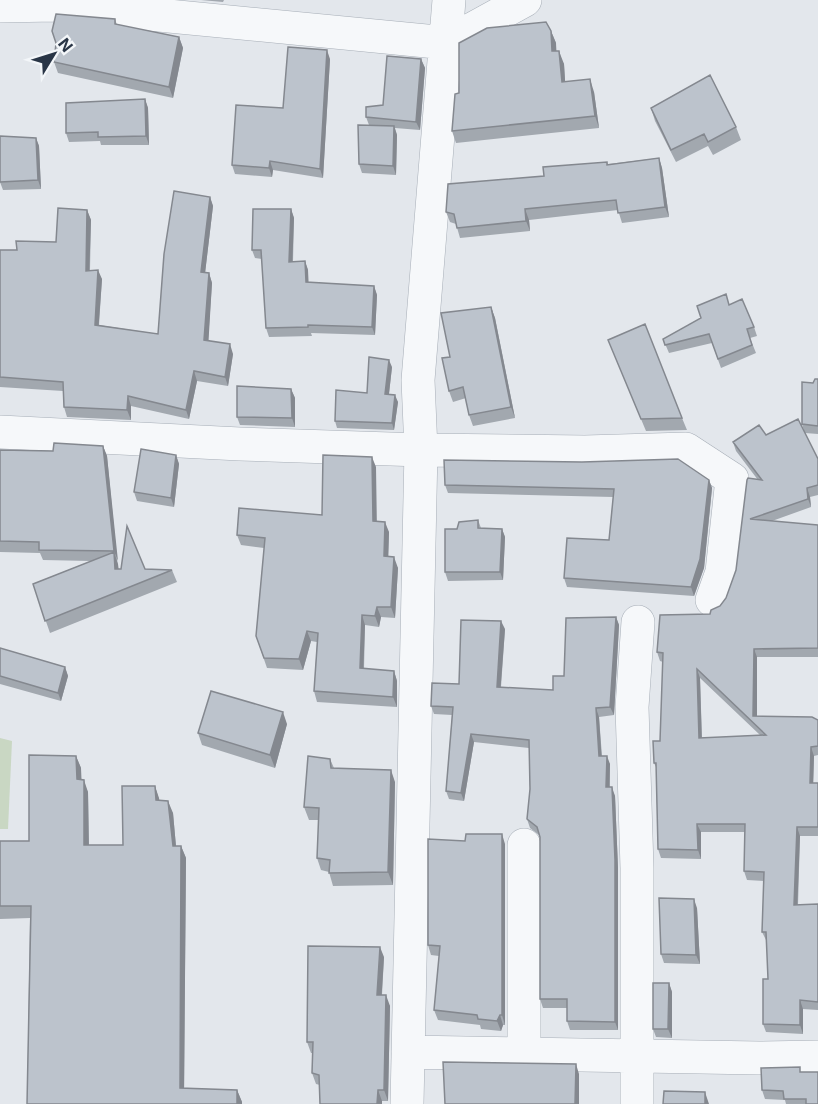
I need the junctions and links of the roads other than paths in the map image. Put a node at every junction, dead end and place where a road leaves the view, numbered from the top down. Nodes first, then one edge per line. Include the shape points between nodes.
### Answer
1 (449, 0) edge
2 (525, 0) edge
3 (57, 3) edge
4 (0, 6) edge
5 (447, 43) junction
6 (0, 432) edge
7 (421, 450) junction
8 (712, 600) dead end
9 (638, 622) dead end
10 (524, 845) dead end
11 (408, 1052) junction
12 (525, 1053) junction
13 (637, 1056) junction
14 (818, 1057) edge
15 (407, 1104) edge
16 (637, 1104) edge

1 - 5 street
2 - 5 street
3 - 4 street
3 - 5 street
5 - 7 street via 418,380
6 - 7 street
7 - 8 street via 686,449 732,479 722,572
7 - 11 street
9 - 13 street via 632,707
10 - 12 street
11 - 12 street
11 - 15 street
12 - 13 street
13 - 14 street
13 - 16 street

